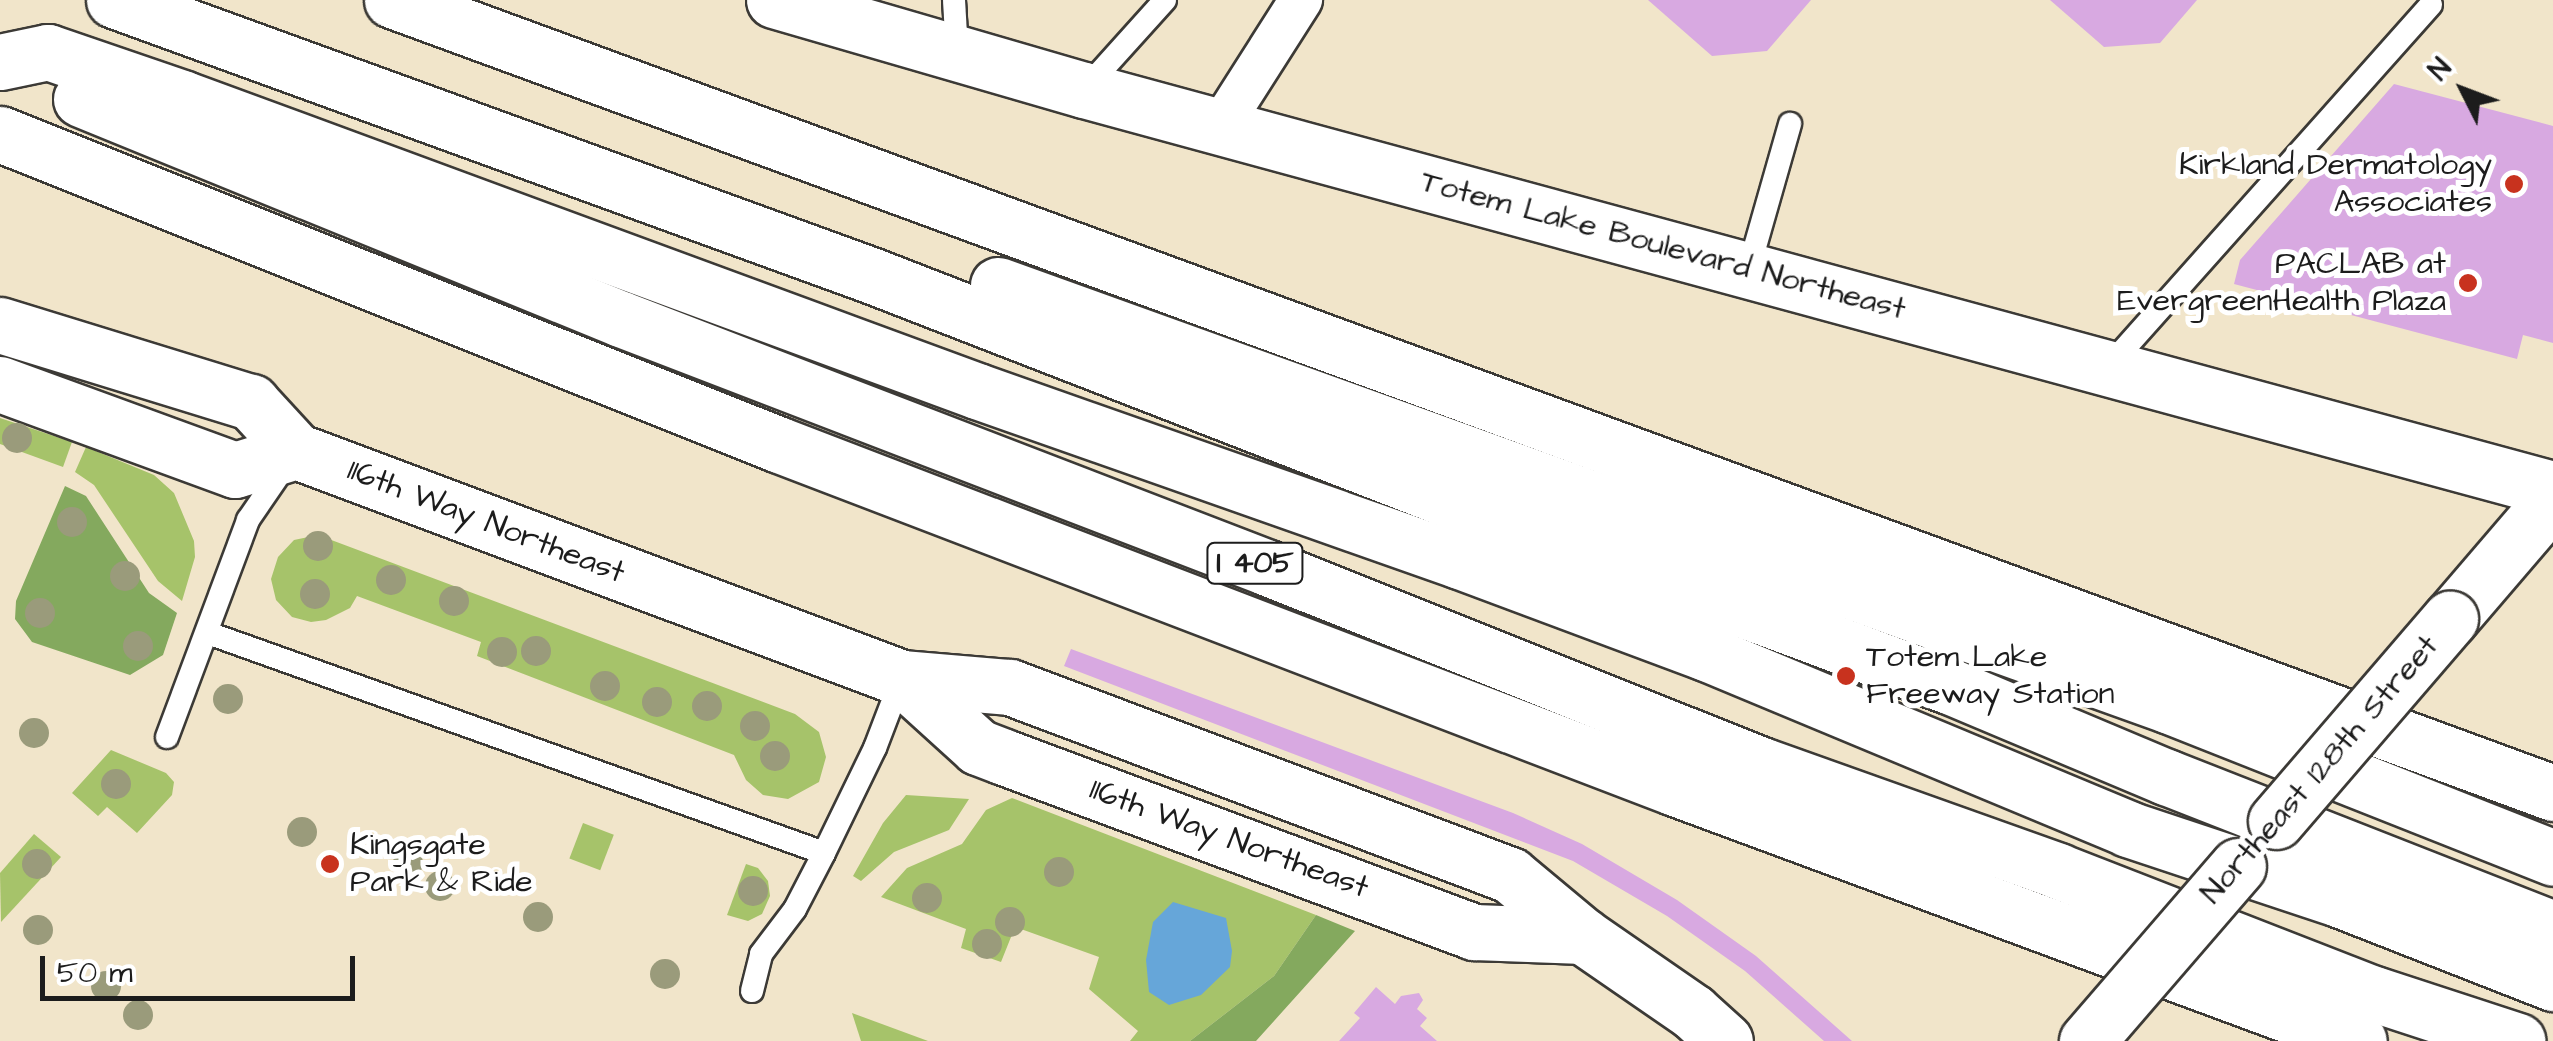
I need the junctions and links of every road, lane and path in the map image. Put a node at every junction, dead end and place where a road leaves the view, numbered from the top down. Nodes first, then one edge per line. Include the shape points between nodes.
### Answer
1 (114, 0) edge
2 (216, 0) edge
3 (392, 0) edge
4 (774, 0) edge
5 (1165, 0) edge
6 (1302, 0) edge
7 (2431, 4) dead end
8 (955, 26) edge
9 (0, 64) edge
10 (1084, 90) junction
11 (1790, 124) dead end
12 (1220, 127) junction
13 (0, 134) edge
14 (1749, 268) junction
15 (0, 326) edge
16 (2109, 366) junction
17 (0, 384) edge
18 (296, 451) junction
19 (2553, 488) edge
20 (2553, 498) edge
21 (1471, 536) junction
22 (208, 633) junction
23 (902, 678) junction
24 (168, 738) dead end
25 (2553, 793) edge
26 (2276, 821) junction
27 (824, 852) junction
28 (2553, 858) edge
29 (2238, 866) junction
30 (2553, 929) edge
31 (2553, 983) edge
32 (752, 991) dead end
33 (1724, 1041) edge
34 (2087, 1041) edge
35 (2359, 1041) edge
36 (2518, 1041) edge

1 - 21 main road via 873,276
2 - 28 main road via 2170,706
3 - 25 main road
4 - 8 main road, Totem Lake Boulevard Northeast
5 - 10 lane
6 - 12 street
7 - 16 lane
8 - 10 main road, Totem Lake Boulevard Northeast
9 - 21 main road via 48,52 977,392
9 - 36 main road, I 405 via 621,319 1761,765 2374,994
10 - 12 main road, Totem Lake Boulevard Northeast
11 - 14 lane
12 - 14 main road, Totem Lake Boulevard Northeast
13 - 35 main road, I 405 via 850,472
14 - 16 main road, Totem Lake Boulevard Northeast
15 - 18 main road, 116th Way Northeast via 252,402
16 - 19 main road, Totem Lake Boulevard Northeast
17 - 18 main road via 235,470
18 - 22 lane via 248,520
18 - 23 main road, 116th Way Northeast
20 - 26 main road, Northeast 128th Street, bridge
21 - 26 main road via 1947,684
21 - 29 main road via 1706,654 2128,830
22 - 24 lane
22 - 27 lane
23 - 27 lane
23 - 33 main road, 116th Way Northeast via 978,747 1004,758 1474,932 1582,936
26 - 29 main road, Northeast 128th Street
26 - 30 main road
27 - 32 lane via 795,909 760,954
29 - 31 main road
29 - 34 main road, Northeast 128th Street, bridge

